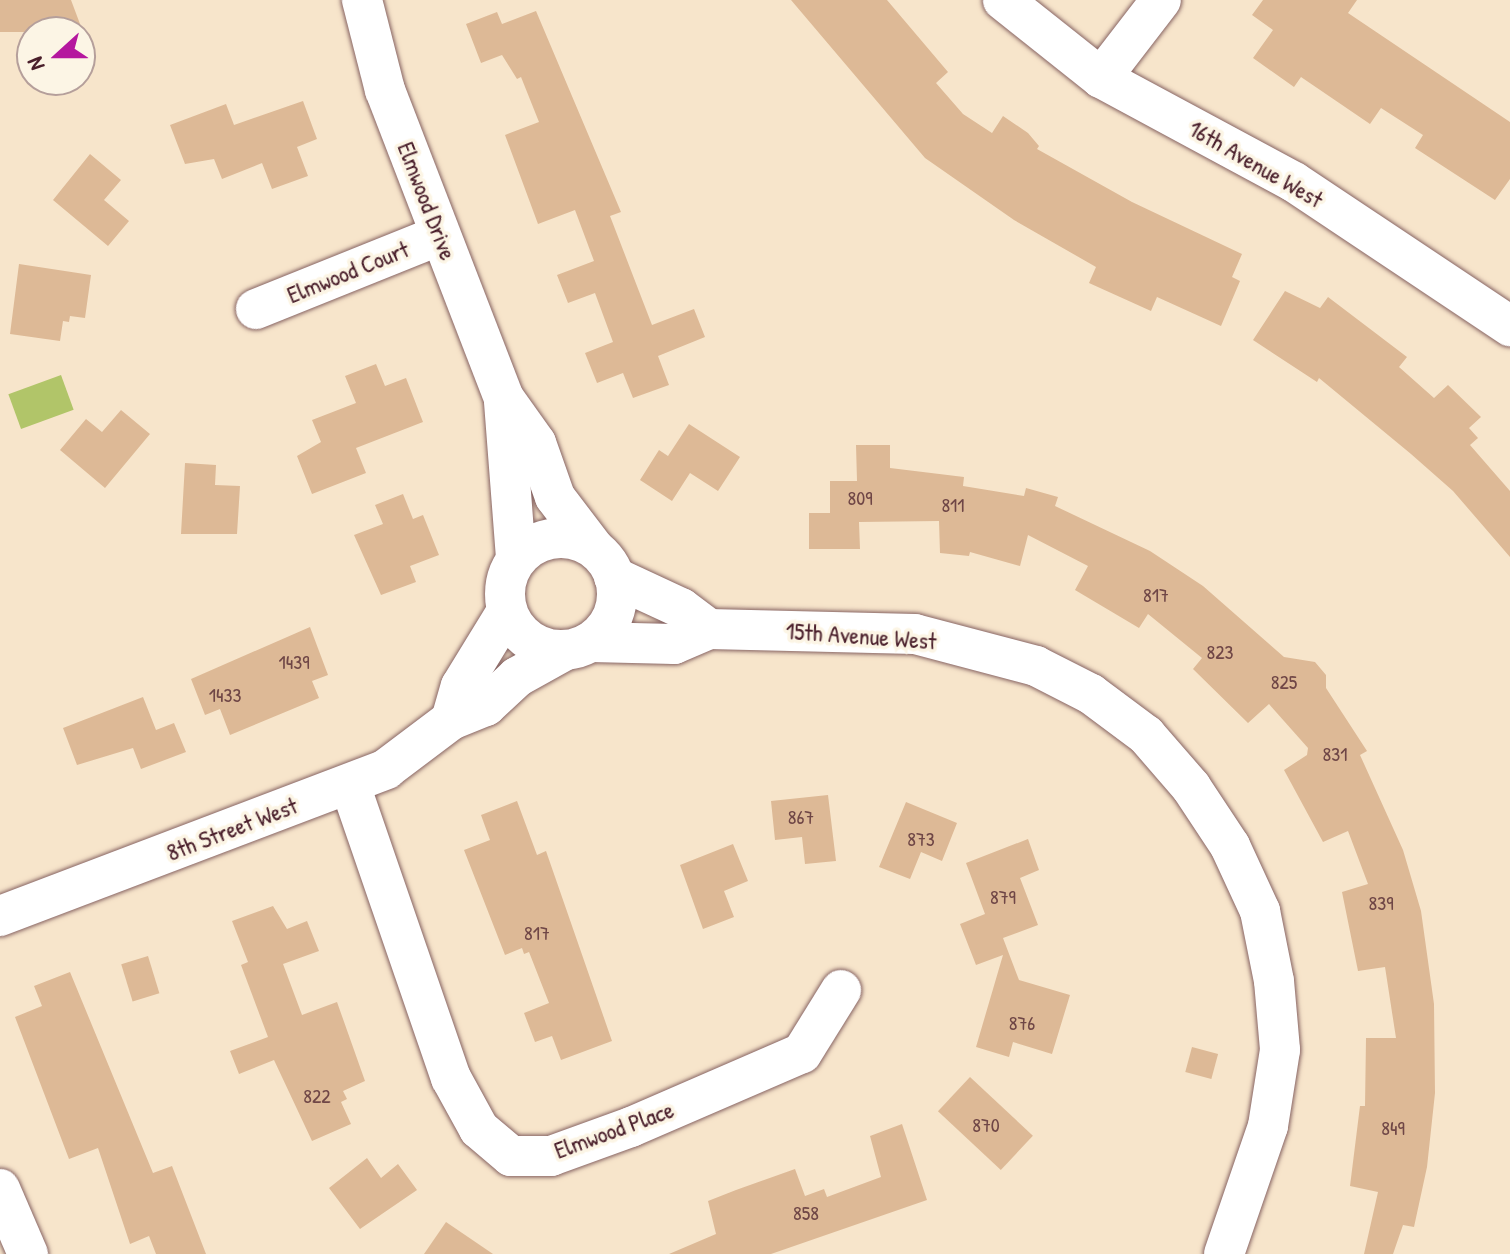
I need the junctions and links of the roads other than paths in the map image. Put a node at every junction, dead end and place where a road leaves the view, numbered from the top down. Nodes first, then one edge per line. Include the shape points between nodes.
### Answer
1 (362, 0) edge
2 (1003, 0) edge
3 (1161, 0) edge
4 (1101, 78) junction
5 (440, 235) junction
6 (256, 309) dead end
7 (1510, 326) edge
8 (504, 398) junction
9 (516, 559) junction
10 (604, 562) junction
11 (507, 611) junction
12 (709, 629) junction
13 (577, 646) junction
14 (451, 720) junction
15 (350, 785) junction
16 (0, 916) edge
17 (841, 990) dead end
18 (0, 1189) edge
19 (28, 1254) edge
20 (1224, 1254) edge

1 - 5 street, Elmwood Drive via 385,90
2 - 4 street, 16th Avenue West
3 - 4 street
4 - 7 street, 16th Avenue West via 1294,182
5 - 6 street, Elmwood Court
5 - 8 street, Elmwood Drive
8 - 9 street, Elmwood Drive
8 - 10 street, Elmwood Drive via 536,443 555,497
9 - 10 street via 536,544 560,537
9 - 11 street via 507,575
10 - 12 street
10 - 13 street via 614,613
11 - 13 street via 528,641
11 - 14 street via 461,686
12 - 13 street, 15th Avenue West via 674,644
12 - 20 street, 15th Avenue West via 915,634 1036,666 1091,694 1146,735 1191,787 1230,846 1260,911 1280,1050 1268,1126
13 - 14 street, 8th Street West via 517,677 486,706
14 - 15 street, 8th Street West via 386,769
15 - 16 street, 8th Street West
15 - 17 street, Elmwood Place via 451,1078 479,1129 511,1156 551,1156 605,1137 802,1053
18 - 19 street

